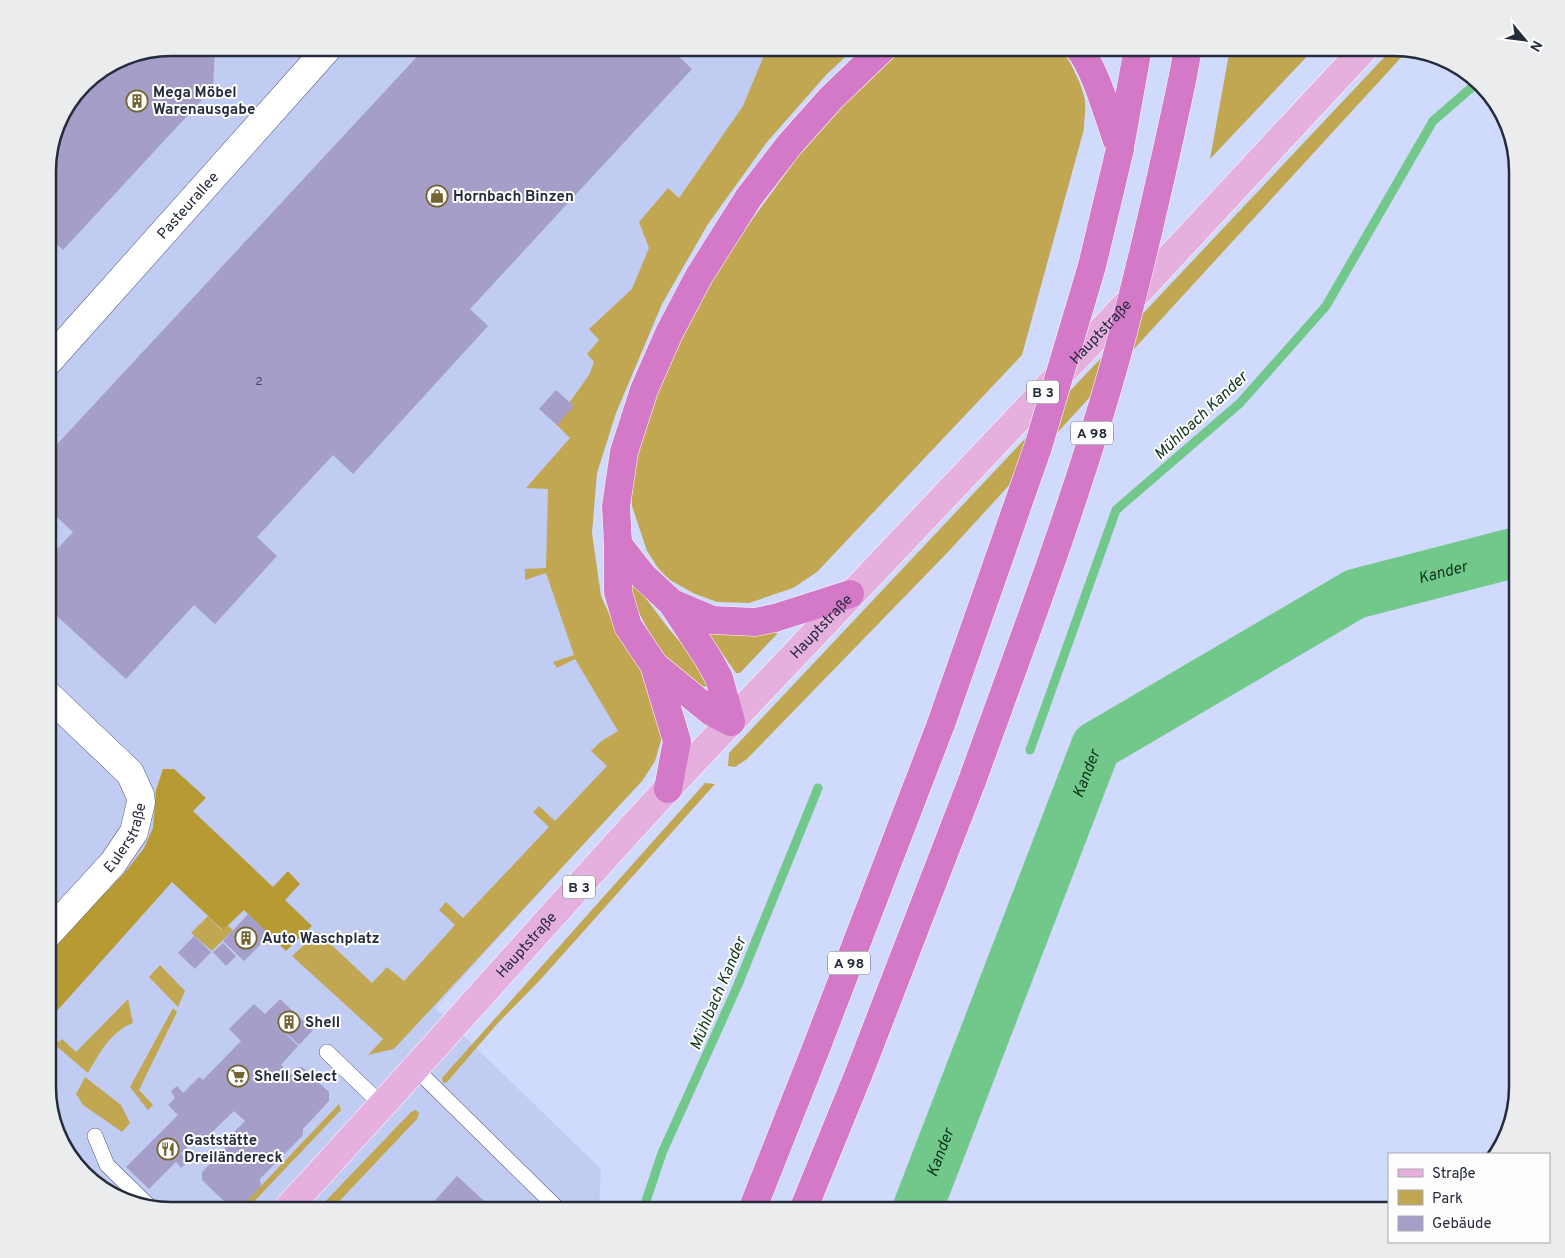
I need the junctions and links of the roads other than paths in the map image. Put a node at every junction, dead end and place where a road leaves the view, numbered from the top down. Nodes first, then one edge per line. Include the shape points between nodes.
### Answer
1 (321, 56) edge
2 (875, 56) edge
3 (1084, 56) edge
4 (1137, 56) edge
5 (1187, 56) edge
6 (1358, 56) edge
7 (1120, 149) junction
8 (56, 353) edge
9 (618, 544) junction
10 (850, 594) junction
11 (672, 603) junction
12 (654, 665) junction
13 (56, 703) edge
14 (731, 722) junction
15 (668, 789) junction
16 (56, 925) edge
17 (327, 1052) dead end
18 (416, 1069) junction
19 (383, 1106) junction
20 (94, 1136) dead end
21 (141, 1198) edge
22 (293, 1202) edge
23 (550, 1202) edge
24 (755, 1202) edge
25 (807, 1202) edge

1 - 8 street, Pasteurallee
2 - 9 highway via 831,98 749,197 669,333 644,390 624,452 616,506
3 - 7 highway
4 - 7 highway, A 98
5 - 25 highway, A 98, bridge via 1156,205 1116,356 1070,505 972,780
6 - 10 main road, Hauptstraße / B 3 via 1097,336
7 - 24 highway, A 98, bridge via 1092,266 1038,447 941,724
9 - 11 highway via 643,576
9 - 12 highway via 618,592 628,626
10 - 11 highway via 755,622 712,620
10 - 14 main road, Hauptstraße / B 3
11 - 14 highway via 719,678
12 - 14 highway via 710,711
12 - 15 highway via 677,741
13 - 16 street, Eulerstraße via 130,773 141,798 134,832 113,862
14 - 15 main road, Hauptstraße / B 3
15 - 18 main road, Hauptstraße / B 3
17 - 19 lane
18 - 19 main road, Hauptstraße / B 3
18 - 23 lane
19 - 22 main road, Hauptstraße / B 3
20 - 21 lane via 107,1165

